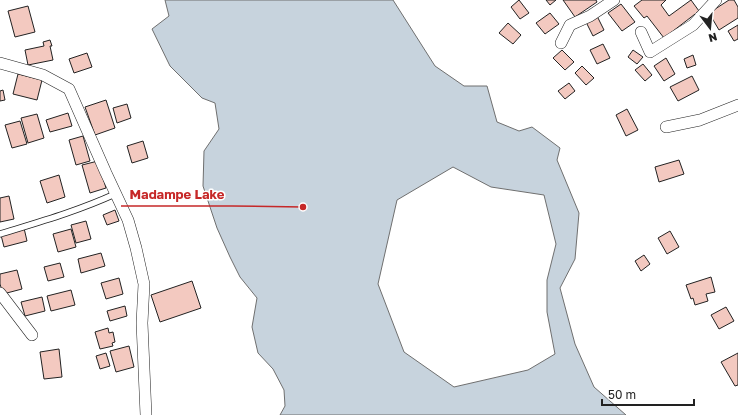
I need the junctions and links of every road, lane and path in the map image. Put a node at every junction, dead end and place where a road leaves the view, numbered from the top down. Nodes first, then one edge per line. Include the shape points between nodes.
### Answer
1 (614, 0) edge
2 (716, 0) edge
3 (640, 32) dead end
4 (561, 43) dead end
5 (0, 63) edge
6 (738, 105) edge
7 (666, 127) dead end
8 (115, 194) junction
9 (0, 234) edge
10 (0, 294) edge
11 (32, 335) dead end
12 (146, 415) edge

1 - 4 street via 590,16 570,25
2 - 3 street via 693,25 650,52
5 - 8 street via 43,75 69,89
6 - 7 street via 700,120
8 - 9 lane via 57,217
8 - 12 street via 128,220 144,284 142,323
10 - 11 street

